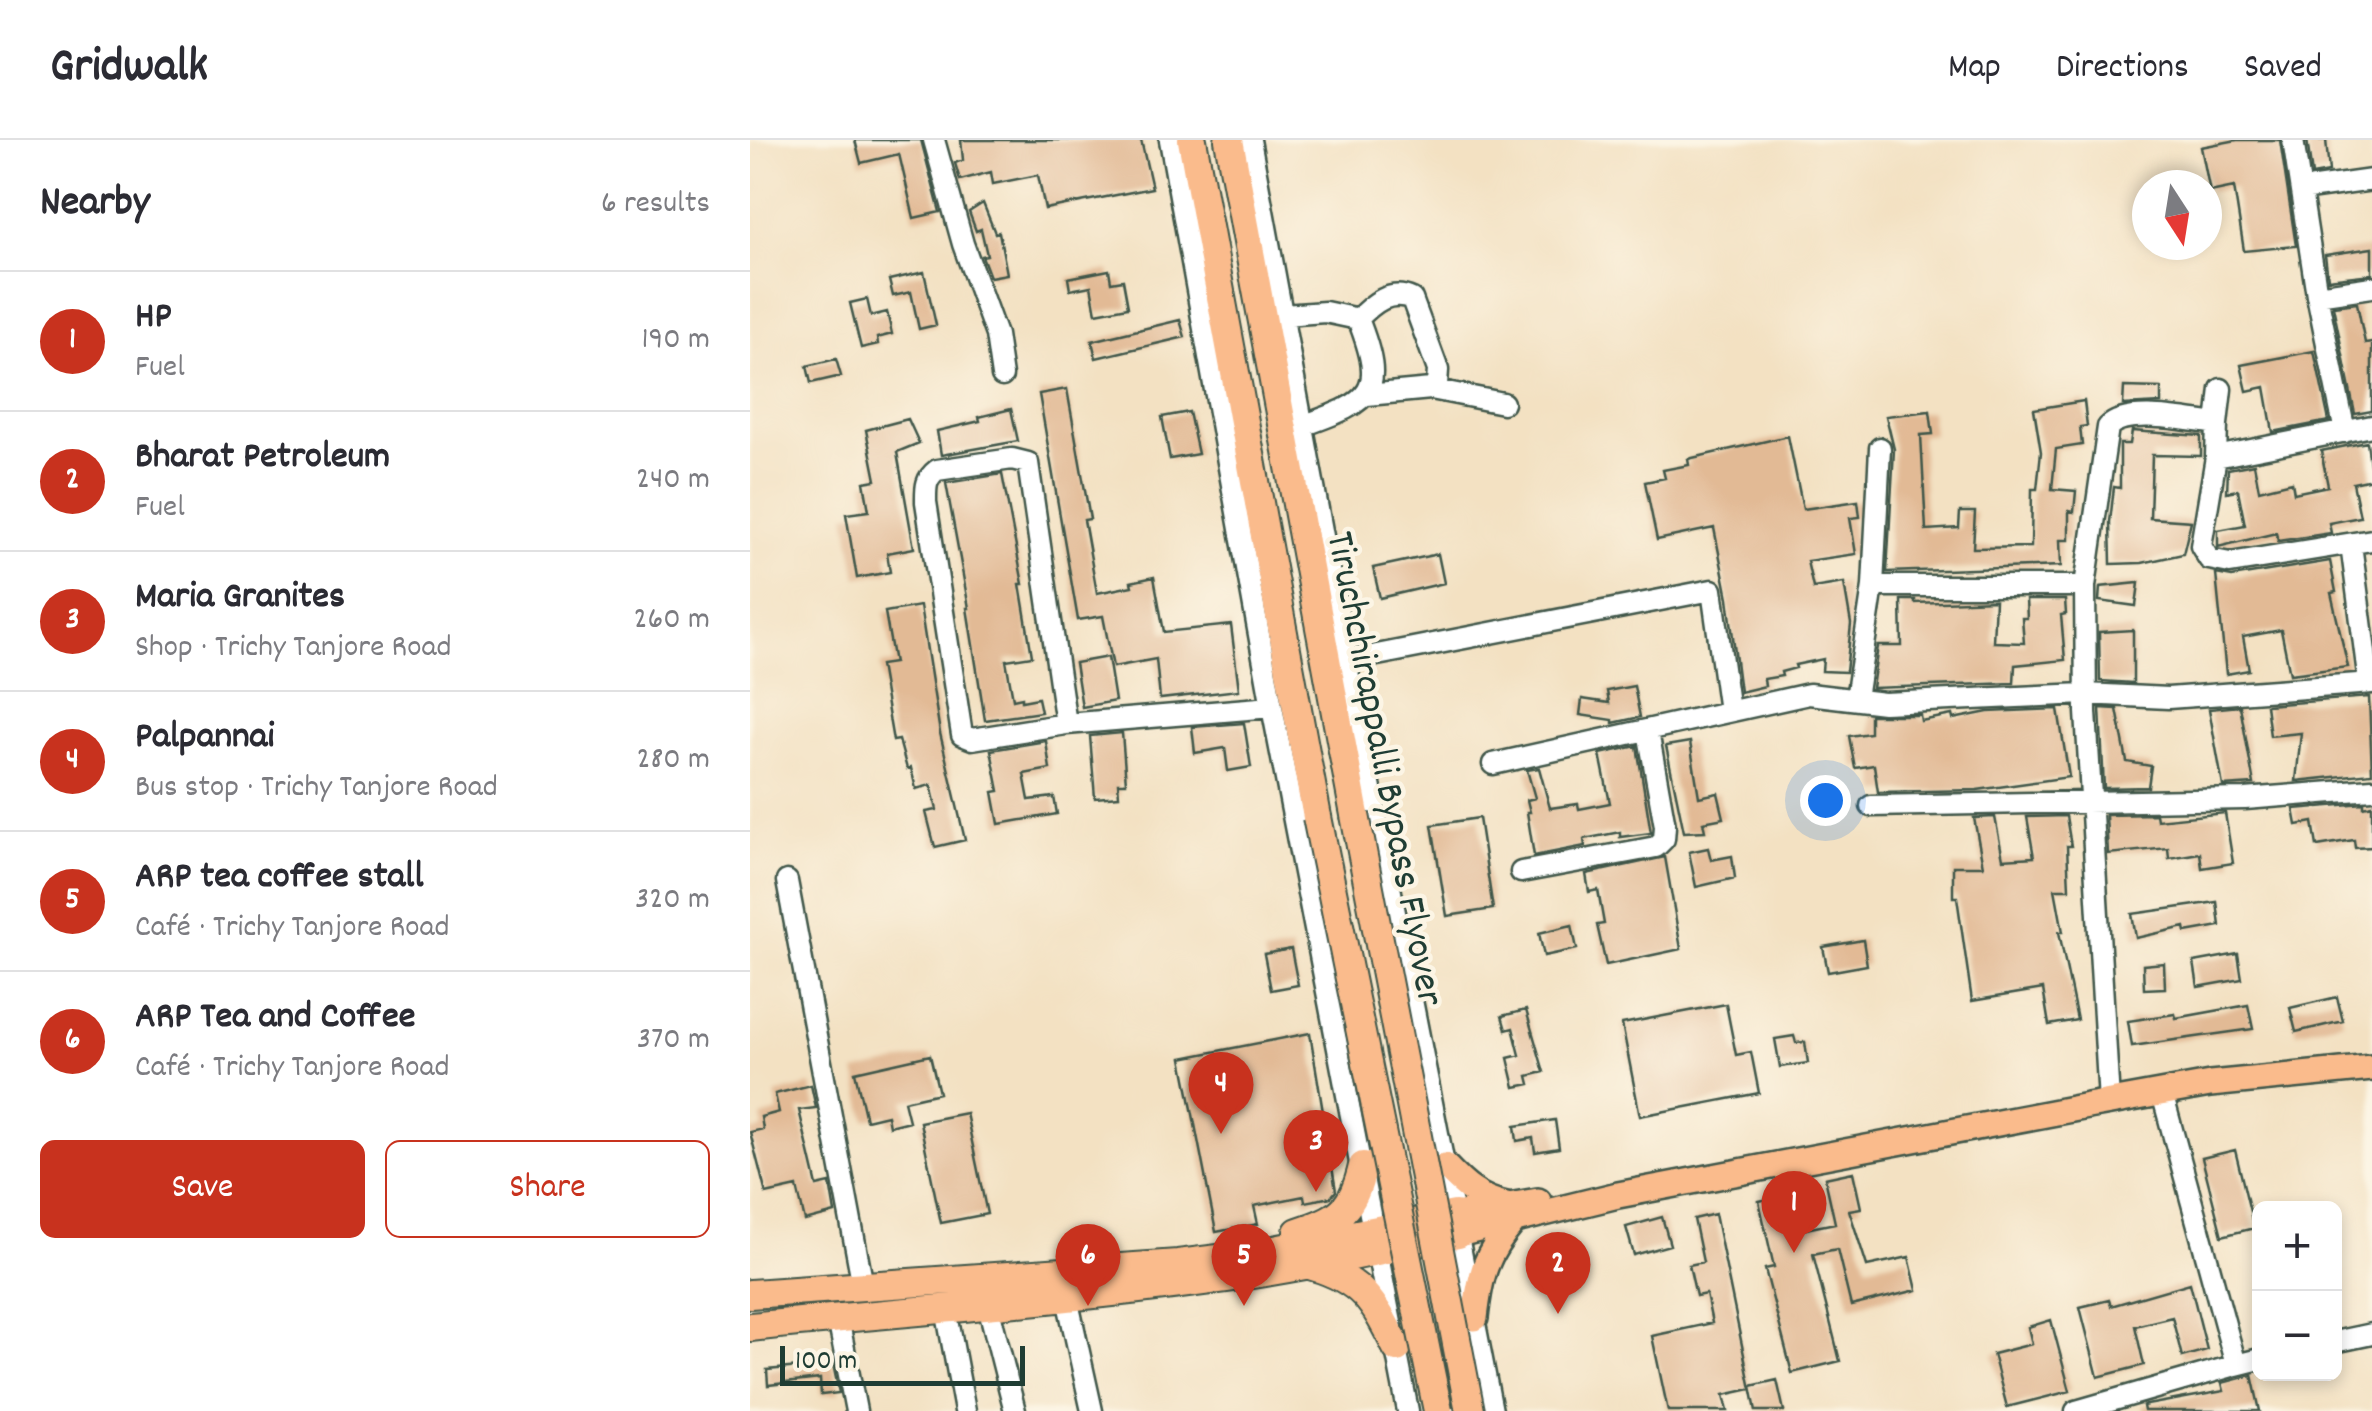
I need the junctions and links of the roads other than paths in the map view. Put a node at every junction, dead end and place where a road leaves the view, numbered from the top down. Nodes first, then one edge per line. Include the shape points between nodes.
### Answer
1 (934, 140) edge
2 (2293, 140) edge
3 (1244, 141) edge
4 (1178, 147) edge
5 (2372, 180) edge
6 (2301, 190) junction
7 (2372, 287) edge
8 (2317, 296) junction
9 (1283, 314) junction
10 (1358, 319) junction
11 (1002, 376) dead end
12 (1431, 389) junction
13 (2221, 390) dead end
14 (1367, 394) junction
15 (1503, 403) dead end
16 (2217, 424) junction
17 (1305, 426) junction
18 (2372, 426) edge
19 (2345, 432) junction
20 (1880, 448) dead end
21 (2216, 457) junction
22 (2372, 540) edge
23 (2350, 544) junction
24 (1873, 586) junction
25 (2085, 586) junction
26 (1346, 661) junction
27 (2371, 683) edge
28 (2086, 694) junction
29 (1856, 698) junction
30 (1272, 706) junction
31 (1729, 710) junction
32 (1066, 724) junction
33 (1648, 731) junction
34 (1493, 764) dead end
35 (2372, 790) edge
36 (2091, 802) junction
37 (1871, 806) dead end
38 (1521, 872) dead end
39 (787, 881) dead end
40 (2372, 1068) edge
41 (2162, 1092) junction
42 (2109, 1102) junction
43 (1363, 1166) junction
44 (1444, 1166) junction
45 (1511, 1213) junction
46 (1456, 1225) junction
47 (1377, 1241) junction
48 (1243, 1256) junction
49 (1310, 1265) junction
50 (863, 1286) junction
51 (750, 1294) edge
52 (1067, 1298) junction
53 (988, 1305) junction
54 (946, 1308) junction
55 (838, 1318) junction
56 (1475, 1318) junction
57 (750, 1327) edge
58 (2372, 1334) edge
59 (2342, 1340) edge
60 (1397, 1348) junction
61 (2252, 1361) edge
62 (2236, 1365) junction
63 (856, 1411) edge
64 (966, 1411) edge
65 (1016, 1411) edge
66 (1092, 1411) edge
67 (1408, 1411) edge
68 (1438, 1411) edge
69 (1470, 1411) edge
70 (1492, 1411) edge
71 (2076, 1411) edge

1 - 11 street via 996,335
2 - 6 street
3 - 9 street
3 - 69 highway, Tiruchchirappalli Bypass Flyover, bridge via 1355,815
4 - 30 street
4 - 68 highway, Tiruchchirappalli Bypass Flyover, bridge via 1237,384
5 - 6 street
6 - 8 street
7 - 8 street
8 - 19 street
9 - 10 street
9 - 17 street
10 - 12 street via 1390,296 1412,299 1438,370
10 - 14 street via 1372,362
12 - 14 street
12 - 15 street
13 - 16 street
14 - 17 street via 1352,408
16 - 21 street
16 - 25 street via 2131,416 2108,427
17 - 26 street
18 - 19 street
19 - 21 street
20 - 24 street
21 - 23 street via 2201,546 2209,558 2230,563
22 - 23 street
23 - 27 street
24 - 25 street
24 - 29 street
25 - 28 street
26 - 31 street via 1712,590
26 - 44 street
27 - 28 street via 2168,698
28 - 29 street via 1884,703
28 - 36 street
29 - 31 street via 1808,694
30 - 32 street
30 - 43 street
31 - 33 street
32 - 32 street via 972,740 962,736 926,502 929,476 937,470 1012,459 1028,463
33 - 34 street
33 - 38 street via 1665,826 1656,848
35 - 36 street
36 - 37 street
36 - 42 street
39 - 50 street
40 - 41 main road
41 - 42 main road
41 - 62 street
42 - 45 main road
43 - 47 street
43 - 48 highway via 1343,1213 1262,1240
44 - 45 main road via 1472,1193
44 - 46 street
45 - 46 main road
45 - 56 main road via 1480,1278
46 - 47 highway
46 - 56 street
47 - 48 highway
47 - 49 highway
47 - 60 street
48 - 50 highway
49 - 52 highway
49 - 60 highway via 1351,1280 1371,1299
50 - 51 highway
52 - 53 highway
52 - 66 street
53 - 54 highway
53 - 65 street
54 - 55 highway
54 - 64 street
55 - 57 highway
55 - 63 street
56 - 70 street
58 - 59 street
60 - 67 street
61 - 62 street
62 - 71 street

